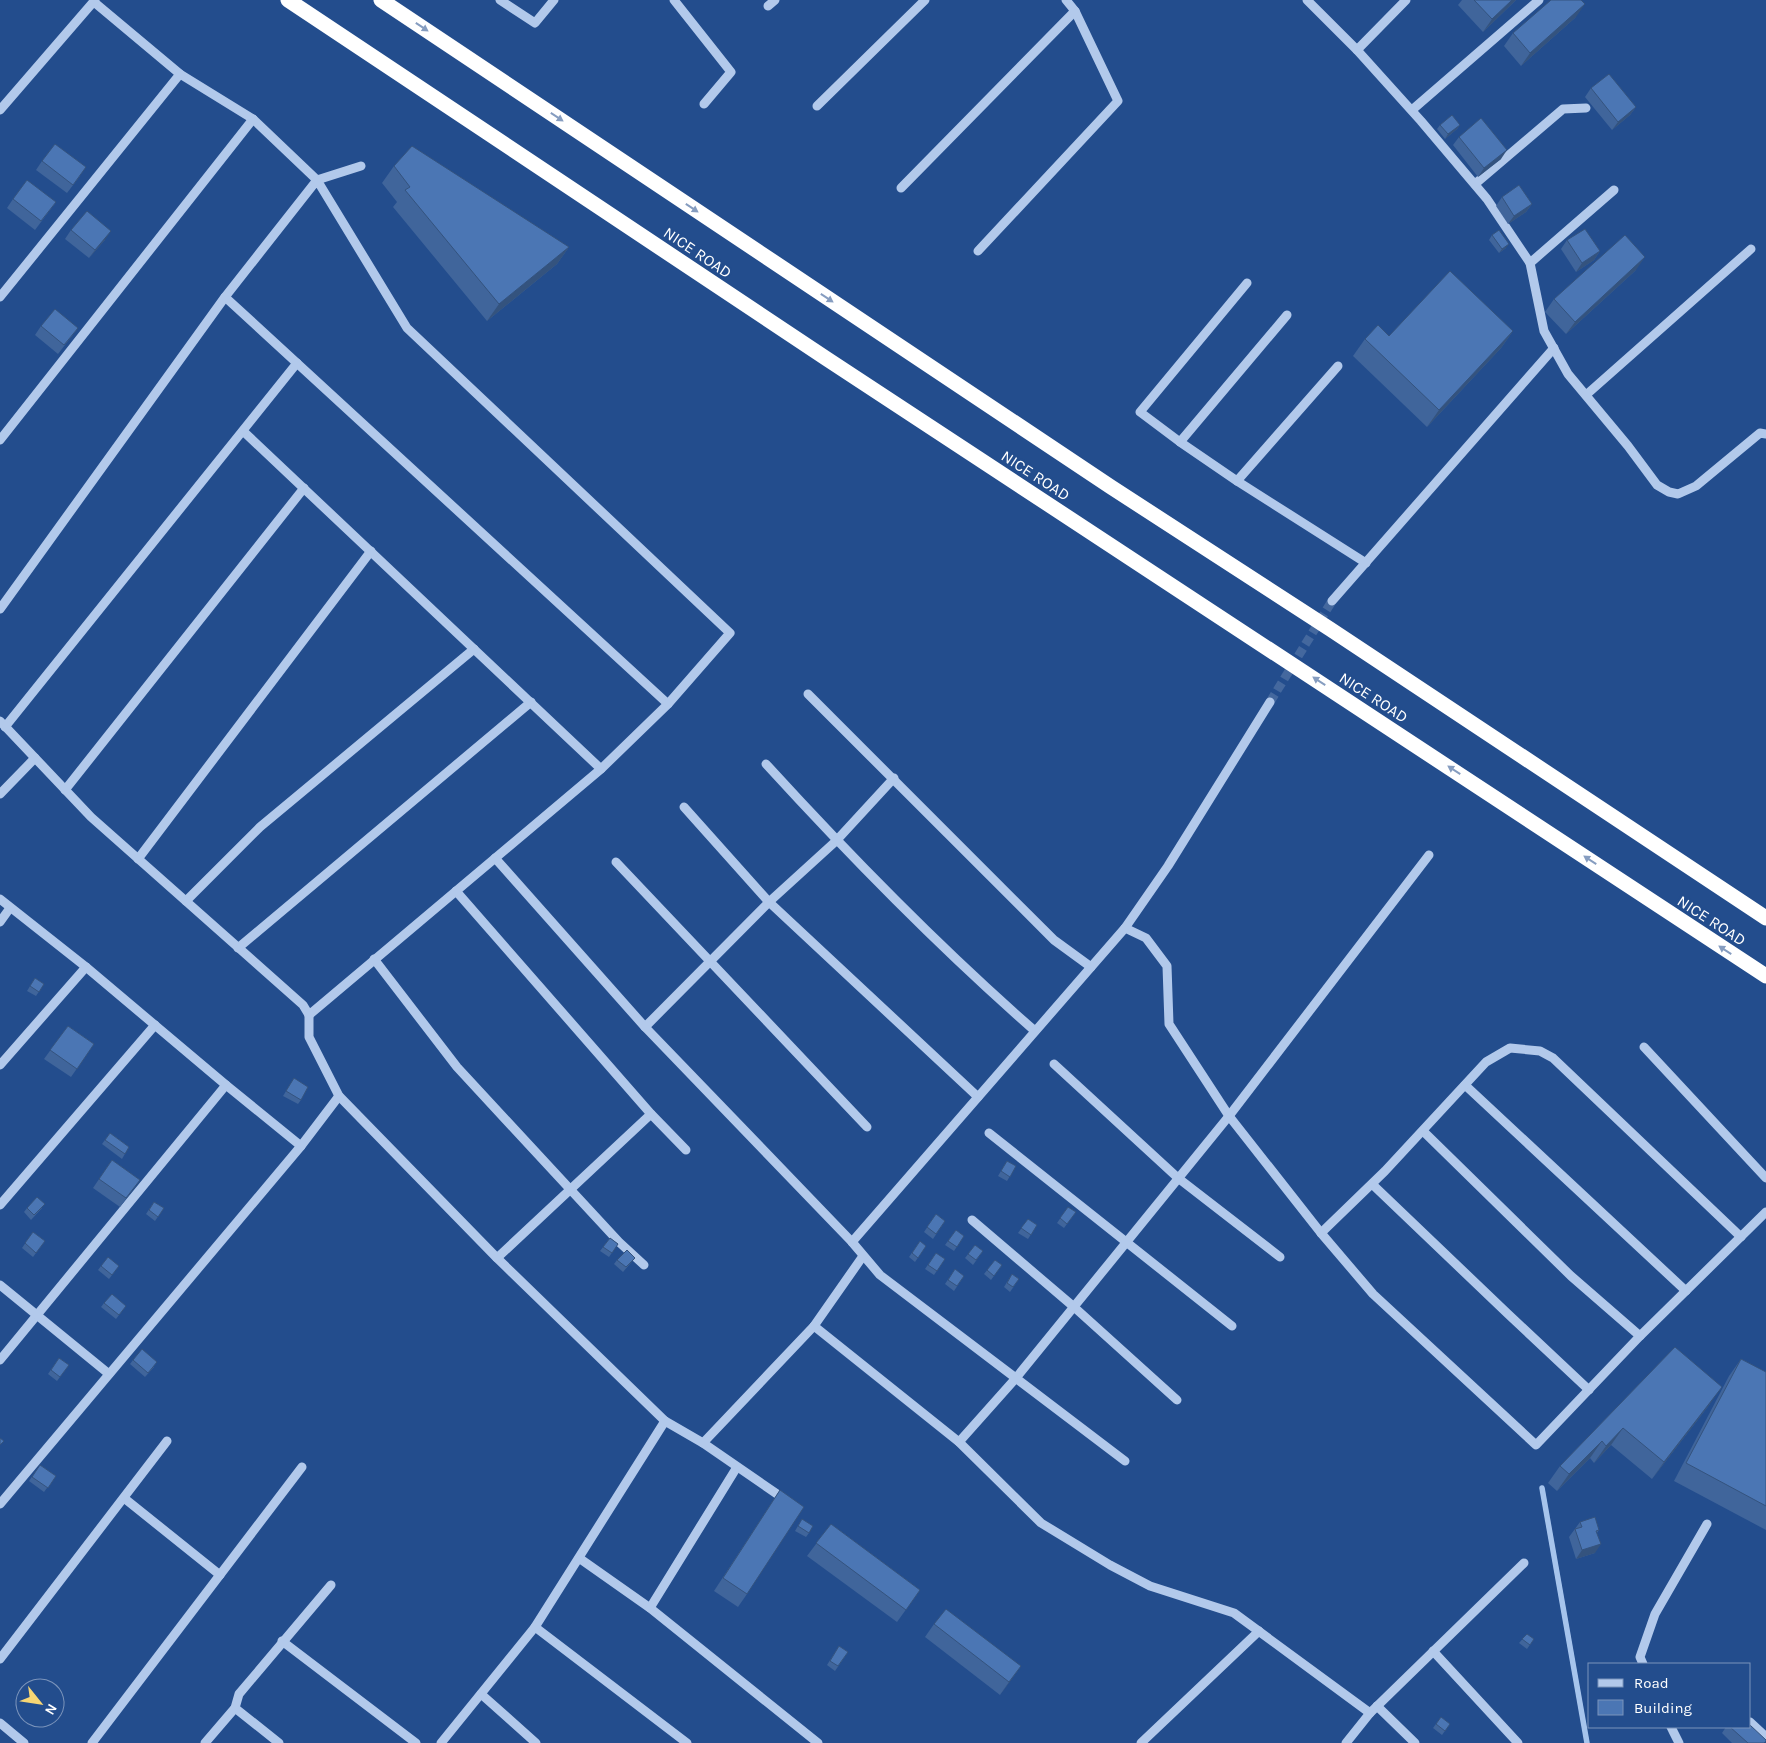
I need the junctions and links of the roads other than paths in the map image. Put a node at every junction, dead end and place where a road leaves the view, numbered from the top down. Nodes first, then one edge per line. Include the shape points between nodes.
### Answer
1 (288, 0) edge
2 (381, 0) edge
3 (500, 0) edge
4 (554, 0) edge
5 (674, 0) edge
6 (925, 0) edge
7 (1066, 0) edge
8 (1306, 0) edge
9 (1406, 0) edge
10 (1539, 0) edge
11 (94, 1) edge
12 (1074, 11) junction
13 (1357, 50) junction
14 (180, 74) junction
15 (704, 104) dead end
16 (817, 106) dead end
17 (1586, 108) dead end
18 (0, 110) edge
19 (1412, 110) junction
20 (253, 119) junction
21 (361, 166) dead end
22 (317, 180) junction
23 (1475, 184) junction
24 (901, 188) dead end
25 (1614, 190) dead end
26 (1750, 248) dead end
27 (978, 251) dead end
28 (1530, 263) junction
29 (1247, 283) dead end
30 (226, 297) junction
31 (0, 298) edge
32 (1287, 315) dead end
33 (1554, 348) junction
34 (297, 363) junction
35 (1338, 366) dead end
36 (1586, 395) junction
37 (243, 431) junction
38 (1766, 434) edge
39 (0, 440) edge
40 (1180, 442) junction
41 (1237, 481) junction
42 (304, 488) junction
43 (370, 551) junction
44 (1366, 563) junction
45 (1332, 600) tunnel mouth
46 (0, 609) edge
47 (474, 649) junction
48 (808, 694) dead end
49 (530, 702) junction
50 (1270, 702) tunnel mouth
51 (668, 704) junction
52 (3, 724) edge
53 (35, 758) junction
54 (766, 764) dead end
55 (601, 769) junction
56 (894, 778) junction
57 (65, 790) junction
58 (0, 794) edge
59 (684, 807) dead end
60 (836, 842) junction
61 (1428, 855) dead end
62 (138, 858) junction
63 (495, 858) junction
64 (616, 862) dead end
65 (456, 891) junction
66 (0, 898) edge
67 (186, 901) junction
68 (769, 902) junction
69 (10, 908) junction
70 (1766, 918) edge
71 (0, 922) edge
72 (1124, 928) junction
73 (238, 948) junction
74 (374, 959) junction
75 (710, 962) junction
76 (86, 967) junction
77 (1091, 967) junction
78 (1766, 976) edge
79 (309, 1015) junction
80 (155, 1025) junction
81 (645, 1027) junction
82 (1035, 1031) junction
83 (1644, 1047) dead end
84 (1054, 1064) dead end
85 (0, 1065) edge
86 (226, 1085) junction
87 (1465, 1086) junction
88 (339, 1096) junction
89 (978, 1097) junction
90 (651, 1114) junction
91 (1228, 1116) junction
92 (867, 1127) dead end
93 (1423, 1131) junction
94 (989, 1133) dead end
95 (302, 1146) junction
96 (686, 1150) dead end
97 (1178, 1178) junction
98 (1766, 1178) edge
99 (1372, 1184) junction
100 (571, 1189) junction
101 (0, 1205) edge
102 (1766, 1212) edge
103 (972, 1220) dead end
104 (1321, 1233) junction
105 (1741, 1237) junction
106 (852, 1242) junction
107 (1126, 1243) junction
108 (862, 1256) junction
109 (1280, 1257) dead end
110 (497, 1258) junction
111 (644, 1265) dead end
112 (0, 1285) edge
113 (1686, 1292) junction
114 (1074, 1307) junction
115 (37, 1316) junction
116 (814, 1326) junction
117 (1232, 1326) dead end
118 (1640, 1336) junction
119 (0, 1360) edge
120 (109, 1374) junction
121 (1016, 1378) junction
122 (1589, 1390) junction
123 (1177, 1400) dead end
124 (665, 1421) junction
125 (167, 1441) dead end
126 (959, 1442) junction
127 (703, 1443) junction
128 (1125, 1461) dead end
129 (302, 1467) dead end
130 (737, 1467) junction
131 (777, 1494) edge
132 (124, 1498) junction
133 (0, 1504) edge
134 (1708, 1524) dead end
135 (579, 1558) junction
136 (1524, 1562) dead end
137 (220, 1575) junction
138 (331, 1585) dead end
139 (650, 1608) junction
140 (536, 1627) junction
141 (1260, 1631) junction
142 (282, 1641) junction
143 (1433, 1651) junction
144 (0, 1659) edge
145 (1643, 1663) edge
146 (481, 1694) junction
147 (235, 1708) junction
148 (1373, 1709) junction
149 (0, 1723) edge
150 (1751, 1723) edge
151 (1672, 1728) edge
152 (1766, 1737) edge
153 (24, 1743) edge
154 (92, 1743) edge
155 (205, 1743) edge
156 (279, 1743) edge
157 (416, 1743) edge
158 (441, 1743) edge
159 (536, 1743) edge
160 (687, 1743) edge
161 (818, 1743) edge
162 (1140, 1743) edge
163 (1346, 1743) edge
164 (1415, 1743) edge
165 (1518, 1743) edge
166 (1679, 1743) edge

78 -> 1 highway, NICE ROAD via 827,359
2 -> 70 highway, NICE ROAD via 1111,488
3 - 4 street via 535,23
5 - 15 street via 731,72
6 - 16 street
7 - 12 street
8 - 13 street
9 - 13 street
10 - 19 street
11 - 14 street
11 - 18 street
12 - 24 street
12 - 27 street via 1118,101
13 - 19 street
14 - 20 street
14 - 31 street
17 - 23 street via 1563,109
19 - 23 street
20 - 22 street
20 - 39 street
21 - 22 street
22 - 30 street
22 - 51 street via 407,328 730,633
23 - 28 street
25 - 28 street
26 - 36 street
28 - 33 street via 1544,331
29 - 40 street via 1140,412
30 - 34 street
30 - 46 street
32 - 40 street
33 - 36 street via 1568,374
33 - 44 street
34 - 37 street
34 - 51 street
35 - 41 street
36 - 38 street via 1657,485 1678,494 1696,486 1760,433
37 - 42 street
37 - 52 street
40 - 41 street
41 - 44 street
42 - 43 street
42 - 57 street
43 - 47 street
43 - 62 street
44 - 45 street
47 - 49 street
47 - 67 street via 260,828
48 - 56 street
49 - 55 street
49 - 73 street
50 - 72 street via 1168,866
51 - 55 street
52 - 53 street
53 - 57 street
53 - 58 street
54 - 60 street
55 - 63 street
56 - 60 street
56 - 77 street via 1054,940
57 - 62 street
59 - 68 street
60 - 68 street
60 - 82 street via 983,986
61 - 91 street
62 - 67 street
63 - 65 street
63 - 81 street
64 - 75 street
65 - 74 street
65 - 90 street
66 - 69 street
67 - 73 street
68 - 75 street
68 - 89 street
69 - 71 street
69 - 76 street
72 - 77 street
72 - 91 street via 1146,938 1167,966 1169,1024
73 - 79 street via 303,1005
74 - 79 street
74 - 100 street via 457,1067
75 - 81 street
75 - 92 street
76 - 80 street
76 - 85 street
77 - 82 street
79 - 88 street via 309,1038
80 - 86 street
80 - 101 street
81 - 106 street
82 - 89 street
83 - 98 street
84 - 97 street
86 - 95 street
86 - 115 street
87 - 93 street
87 - 105 street via 1486,1062 1510,1048 1540,1051 1553,1058
87 - 113 street
88 - 95 street
88 - 110 street
89 - 106 street
90 - 96 street
90 - 100 street
91 - 97 street
91 - 104 street
93 - 99 street
93 - 118 street via 1571,1276
94 - 107 street
95 - 120 street
97 - 107 street
97 - 109 street
99 - 104 street
99 - 122 street
100 - 110 street
100 - 111 street
102 - 105 street
103 - 114 street
104 - 122 street via 1373,1294 1536,1445
105 - 113 street
106 - 108 street
107 - 114 street
107 - 117 street
108 - 116 street
108 - 121 street via 880,1275
110 - 124 street
112 - 115 street
113 - 118 street
114 - 121 street
114 - 123 street
115 - 119 street
115 - 120 street
116 - 126 street
116 - 127 street
118 - 122 street
120 - 133 street
121 - 126 street
121 - 128 street
124 - 127 street
124 - 135 street
125 - 132 street
126 - 141 street via 1041,1523 1150,1586 1234,1613
127 - 130 street
129 - 137 street
130 - 131 street
130 - 139 street
132 - 137 street
132 - 144 street
134 - 145 street via 1656,1614 1640,1657
135 - 139 street
135 - 140 street
136 - 143 street
137 - 154 street
138 - 142 street
139 - 161 street
140 - 146 street
140 - 160 street
141 - 148 street
141 - 162 street
142 - 147 street via 239,1694
142 - 157 street
143 - 148 street
143 - 165 street
146 - 158 street
146 - 159 street
147 - 155 street
147 - 156 street
148 - 163 street
148 - 164 street
149 - 153 street
150 - 152 street
151 - 166 street

